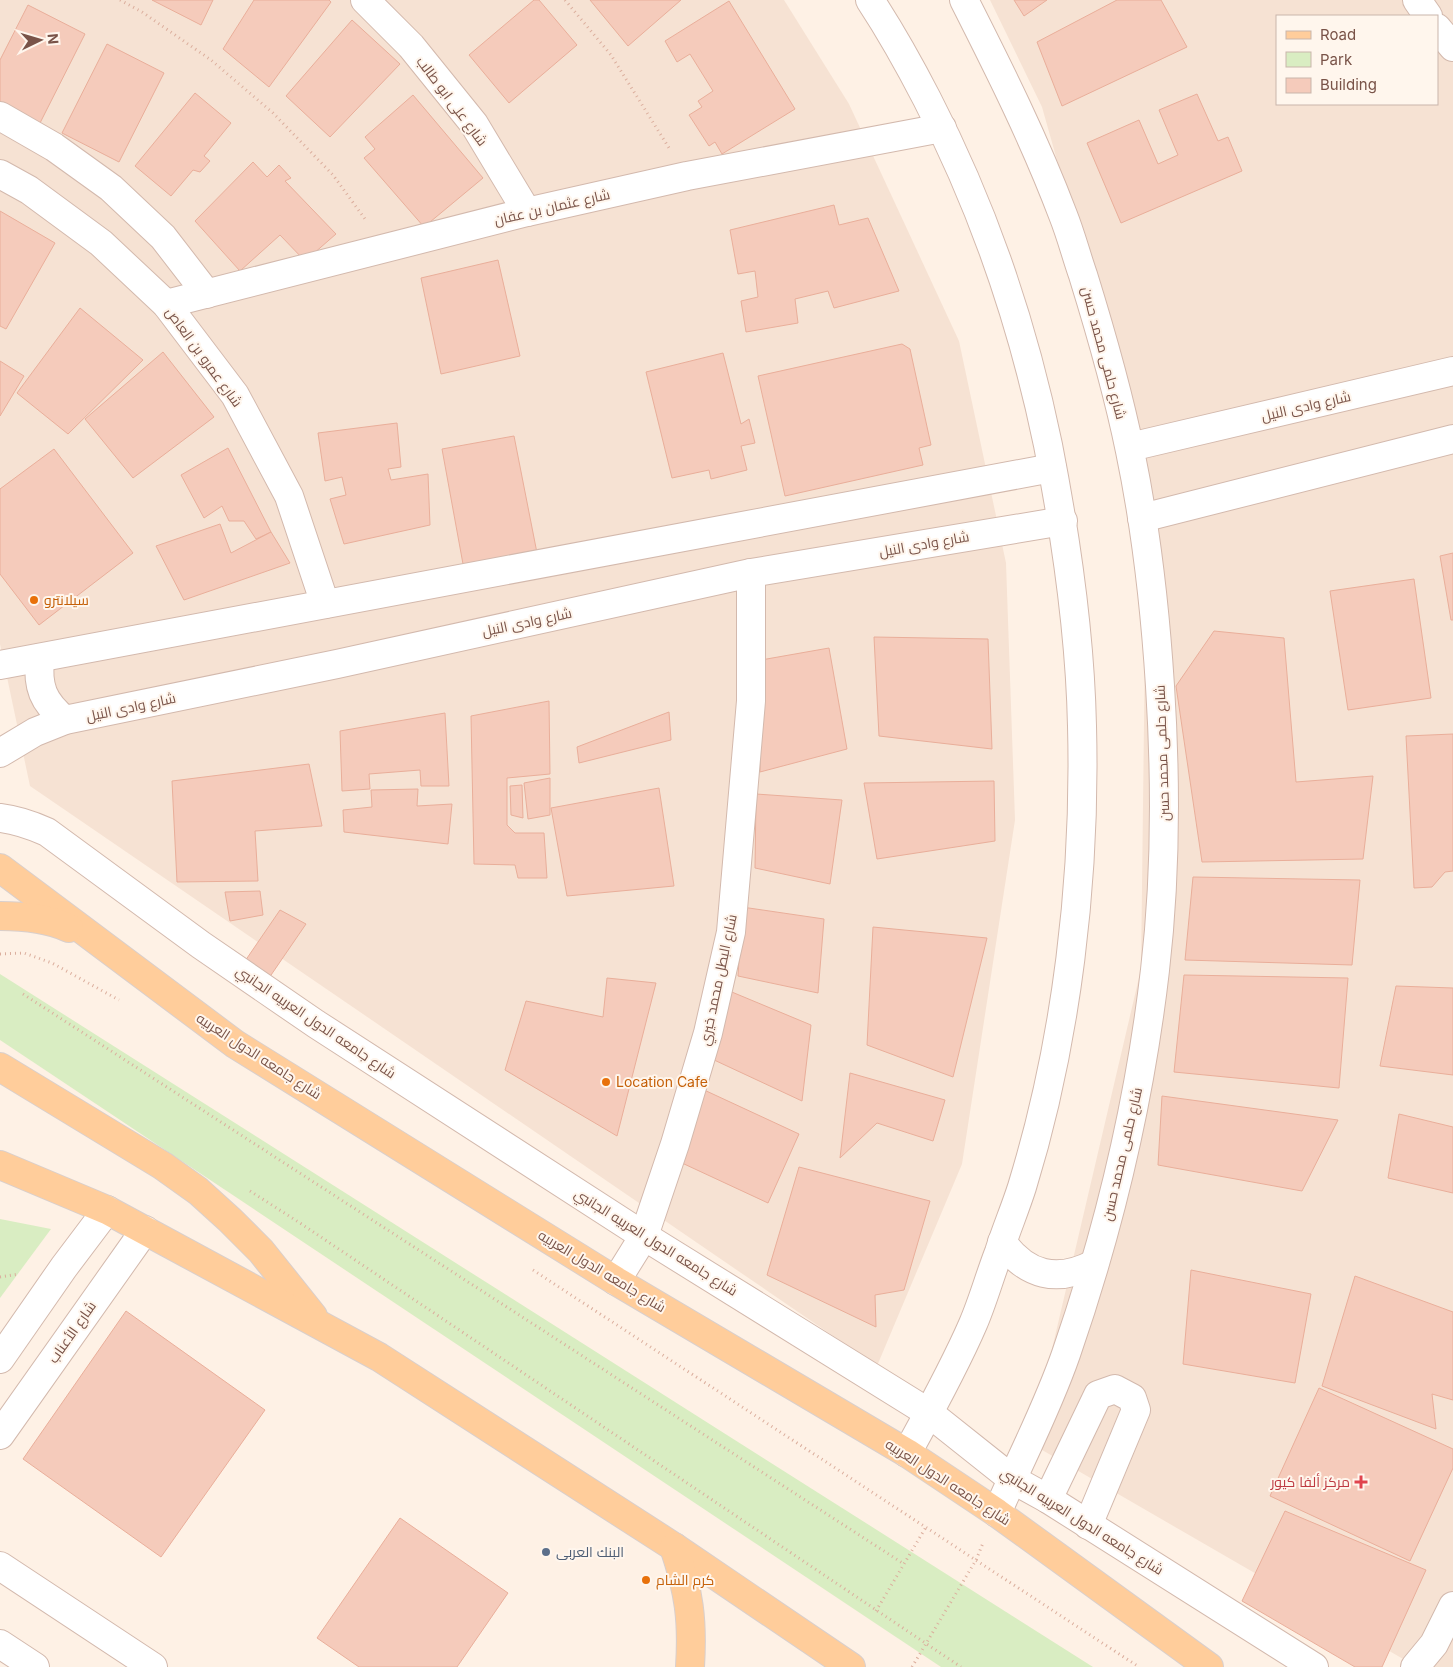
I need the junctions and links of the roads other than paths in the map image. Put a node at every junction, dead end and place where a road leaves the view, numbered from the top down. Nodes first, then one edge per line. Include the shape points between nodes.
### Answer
1 (365, 0) edge
2 (870, 0) edge
3 (964, 0) edge
4 (1417, 0) edge
5 (1427, 15) edge
6 (1438, 29) edge
7 (1453, 47) edge
8 (0, 116) edge
9 (942, 128) junction
10 (0, 174) edge
11 (527, 212) junction
12 (207, 294) junction
13 (166, 304) junction
14 (1453, 371) edge
15 (1453, 439) edge
16 (1130, 448) junction
17 (1052, 468) junction
18 (1142, 518) junction
19 (1063, 521) junction
20 (751, 573) junction
21 (325, 604) junction
22 (40, 658) junction
23 (0, 665) edge
24 (65, 720) junction
25 (0, 753) edge
26 (0, 818) edge
27 (0, 868) edge
28 (0, 916) edge
29 (99, 943) junction
30 (0, 1067) edge
31 (0, 1165) edge
32 (108, 1210) junction
33 (145, 1230) junction
34 (644, 1236) junction
35 (1002, 1242) junction
36 (1094, 1264) junction
37 (616, 1281) junction
38 (320, 1324) junction
39 (0, 1359) edge
40 (929, 1413) junction
41 (0, 1435) edge
42 (907, 1453) junction
43 (1012, 1479) junction
44 (1048, 1500) junction
45 (997, 1513) junction
46 (1088, 1525) junction
47 (674, 1547) junction
48 (0, 1566) edge
49 (1453, 1606) edge
50 (0, 1644) edge
51 (35, 1667) edge
52 (153, 1667) edge
53 (690, 1667) edge
54 (851, 1667) edge
55 (1209, 1667) edge
56 (1314, 1667) edge
57 (1415, 1667) edge

1 - 11 street, شارع على ابو طالب via 412,46 474,124
2 - 9 street
3 - 16 street, شارع حلمى محمد حسن via 1018,105 1064,216 1101,330
4 - 5 street
6 - 7 street
8 - 12 street via 54,147 111,188 163,237
9 - 11 street, شارع عثمان بن عفان via 687,176
9 - 17 street via 998,260 1038,397
10 - 13 street, شارع عمرو بن العاص via 29,190 101,243
11 - 12 street, شارع عثمان بن عفان
12 - 13 street, شارع عثمان بن عفان
13 - 21 street, شارع عمرو بن العاص via 235,395 289,496
14 - 16 street, شارع وادى النيل
15 - 18 street
16 - 18 street, شارع حلمى محمد حسن
17 - 19 street
17 - 21 street
18 - 36 street, شارع حلمى محمد حسن via 1156,630 1164,742 1164,855 1155,968 1139,1079 1115,1190
19 - 20 street, شارع وادى النيل
19 - 35 street via 1076,632 1082,726 1082,819 1075,912 1063,1005 1046,1097 1022,1188
20 - 24 street, شارع وادى النيل
20 - 34 street, شارع البطل محمد خيري via 751,701 731,932 676,1144
21 - 22 street
22 - 23 street
22 - 24 street via 40,686 45,700
24 - 25 street, شارع وادى النيل via 34,732
26 - 34 street, شارع جامعه الدول العربيه الجانبي via 30,824 47,832 201,945 316,1024
27 - 29 main road, شارع جامعه الدول العربيه
28 - 29 main road via 19,916 66,926
29 - 37 main road, شارع جامعه الدول العربيه via 235,1044
30 - 38 main road via 164,1166 198,1191 261,1251
31 - 32 main road
32 - 33 main road
32 - 39 street
33 - 38 main road
33 - 41 street, شارع الأعناب
34 - 37 street, شارع البطل محمد خيري
34 - 40 street, شارع جامعه الدول العربيه الجانبي
35 - 36 street via 1023,1265 1043,1273 1066,1275
35 - 40 street via 975,1320
36 - 43 street, شارع حلمى محمد حسن via 1046,1408
37 - 42 main road, شارع جامعه الدول العربيه
38 - 47 main road via 379,1357
40 - 42 street
40 - 43 street, شارع جامعه الدول العربيه الجانبي
42 - 45 main road, شارع جامعه الدول العربيه
43 - 44 street, شارع جامعه الدول العربيه الجانبي
43 - 45 street, شارع حلمى محمد حسن
44 - 46 street, شارع جامعه الدول العربيه الجانبي
44 - 46 street via 1098,1395 1114,1389 1132,1398 1136,1410
45 - 55 main road, شارع جامعه الدول العربيه
46 - 56 street, شارع جامعه الدول العربيه الجانبي
47 - 53 main road via 690,1610
47 - 54 main road
48 - 52 street
49 - 57 street via 1434,1644
50 - 51 street

